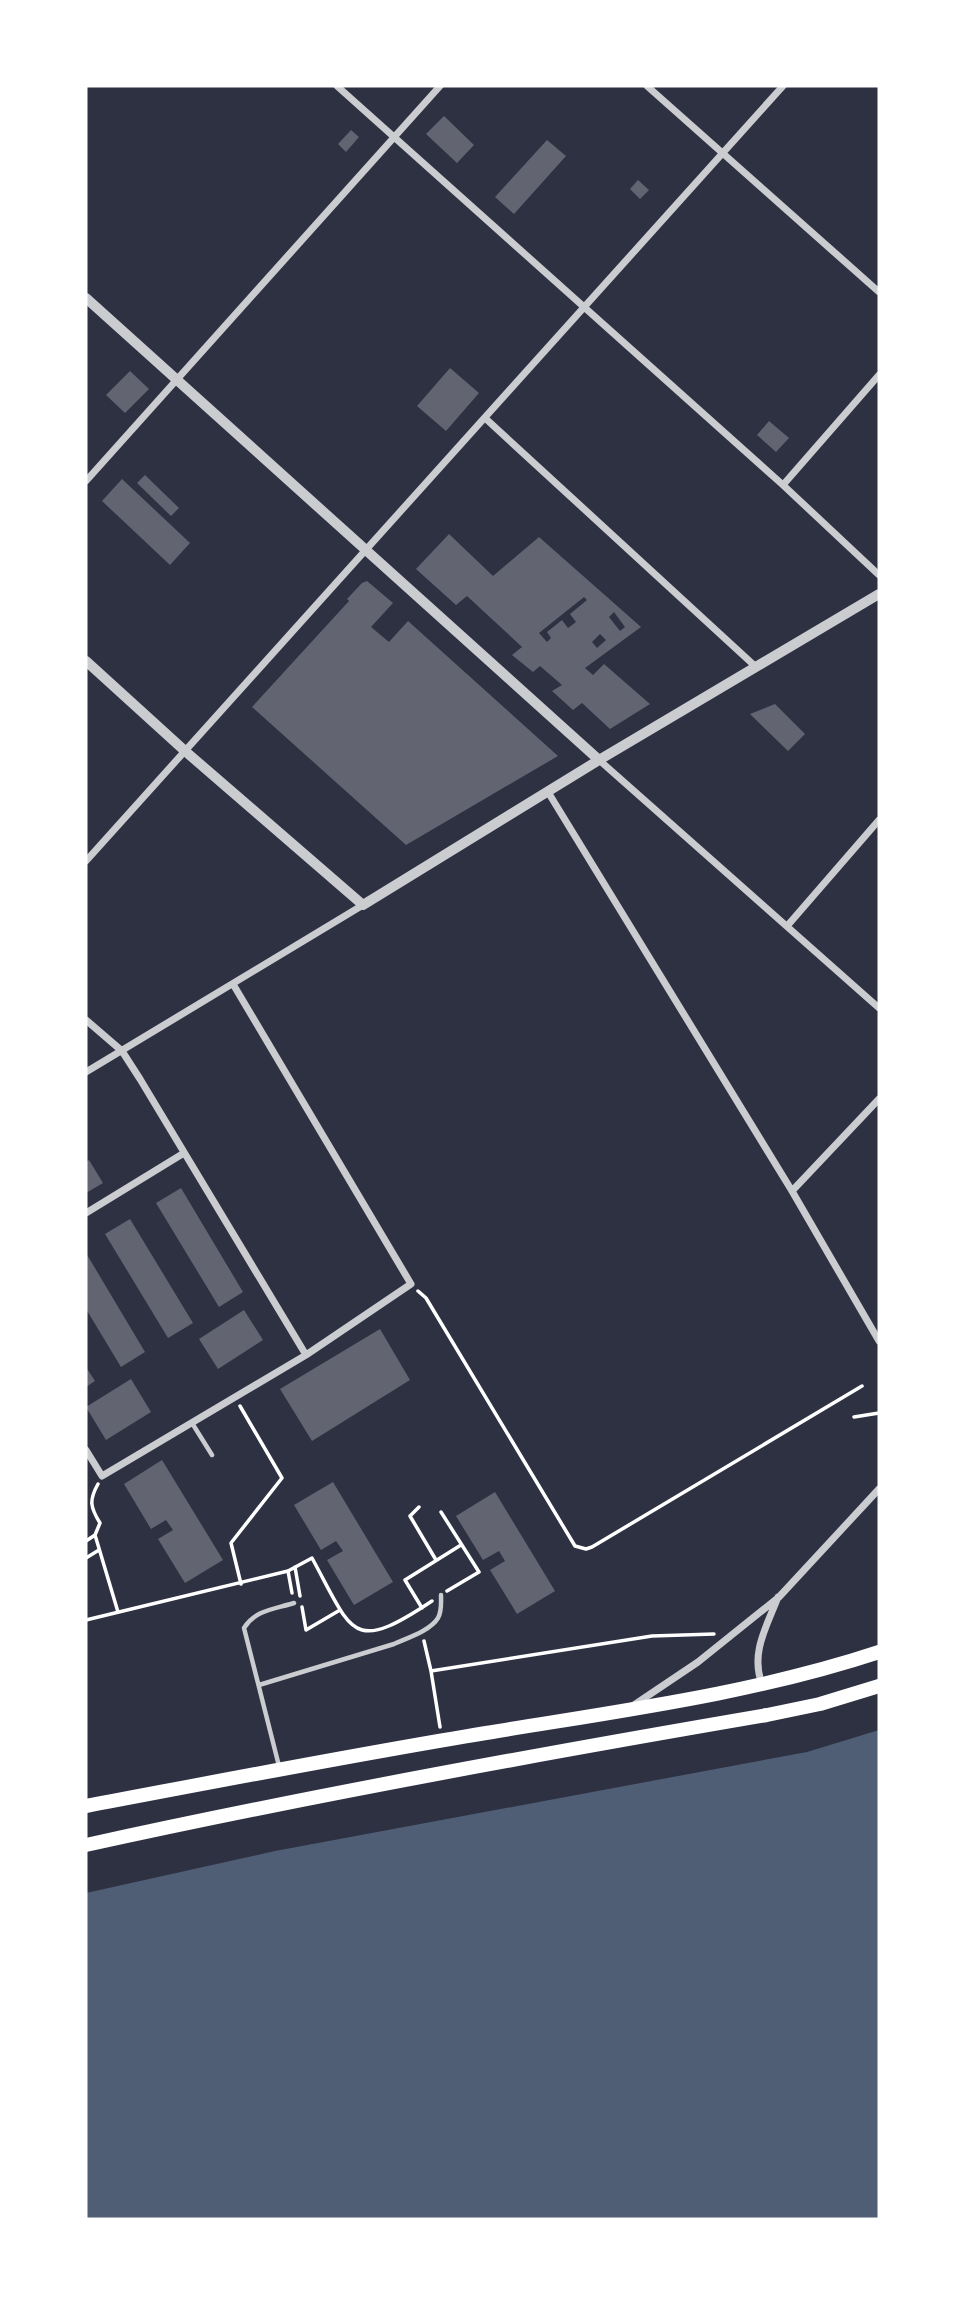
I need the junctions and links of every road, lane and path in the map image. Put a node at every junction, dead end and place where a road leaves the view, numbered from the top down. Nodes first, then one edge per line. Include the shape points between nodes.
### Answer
1 (337, 86) edge
2 (440, 86) edge
3 (647, 86) edge
4 (783, 86) edge
5 (394, 137) junction
6 (722, 152) junction
7 (879, 292) edge
8 (86, 298) edge
9 (583, 308) junction
10 (879, 375) edge
11 (177, 380) junction
12 (485, 418) junction
13 (86, 481) edge
14 (783, 485) junction
15 (364, 551) junction
16 (879, 575) edge
17 (879, 594) edge
18 (86, 661) edge
19 (756, 667) junction
20 (185, 751) junction
21 (600, 761) junction
22 (548, 792) junction
23 (879, 820) edge
24 (86, 860) edge
25 (363, 905) junction
26 (788, 925) junction
27 (233, 984) junction
28 (879, 1008) edge
29 (86, 1020) edge
30 (121, 1051) junction
31 (86, 1072) edge
32 (879, 1099) edge
33 (184, 1153) junction
34 (792, 1191) junction
35 (86, 1213) edge
36 (411, 1284) junction
37 (879, 1341) edge
38 (306, 1355) junction
39 (862, 1386) dead end
40 (235, 1397) junction
41 (879, 1413) edge
42 (853, 1417) dead end
43 (192, 1423) junction
44 (86, 1450) edge
45 (212, 1455) dead end
46 (102, 1476) junction
47 (879, 1489) edge
48 (419, 1507) dead end
49 (442, 1512) dead end
50 (95, 1535) junction
51 (86, 1541) edge
52 (461, 1545) junction
53 (100, 1550) junction
54 (86, 1558) edge
55 (436, 1560) junction
56 (295, 1567) junction
57 (288, 1571) junction
58 (241, 1584) junction
59 (441, 1595) junction
60 (779, 1597) junction
61 (294, 1603) joint
62 (422, 1608) junction
63 (340, 1609) junction
64 (118, 1612) junction
65 (86, 1620) edge
66 (422, 1631) junction
67 (735, 1633) junction
68 (879, 1651) edge
69 (432, 1671) junction
70 (762, 1684) junction
71 (259, 1685) junction
72 (879, 1686) edge
73 (627, 1710) junction
74 (442, 1741) junction
75 (280, 1770) junction
76 (86, 1806) edge
77 (86, 1845) edge

1 - 5 street
2 - 5 street
3 - 6 street
4 - 6 street
5 - 9 street
5 - 11 street
6 - 7 street
6 - 9 street
8 - 11 street
9 - 12 street
9 - 14 street
10 - 14 street
11 - 13 street
11 - 15 street
12 - 15 street
12 - 19 street
14 - 16 street
15 - 20 street
15 - 21 street
17 - 19 street
18 - 20 street
19 - 21 street
20 - 24 street
20 - 25 street
21 - 22 street
21 - 26 street
22 - 25 street
22 - 34 street
23 - 26 street
25 - 27 street
26 - 28 street
27 - 30 street
27 - 36 street
29 - 30 street
30 - 31 street
30 - 33 street
32 - 34 street
33 - 35 street
33 - 38 street
34 - 37 street
36 - 38 street
36 - 39 path via 426,1298 580,1548 592,1547
38 - 40 street
40 - 43 street
40 - 58 path via 282,1478 231,1543
41 - 42 path
43 - 45 lane
43 - 46 street
44 - 46 street
46 - 50 path via 90,1498 100,1523
47 - 60 street
48 - 55 path via 410,1516
49 - 52 path
50 - 51 path
50 - 53 path
52 - 55 path
52 - 59 path via 479,1572
53 - 54 path
53 - 64 path
55 - 62 path via 405,1580
56 - 57 path
56 - 63 path via 312,1558
56 - 63 path via 306,1630
57 - 58 path
57 - 61 path
58 - 64 path
59 - 62 path
59 - 66 lane via 439,1617
60 - 67 street
60 - 70 street via 756,1660
61 - 71 lane via 257,1614 244,1628
62 - 63 path via 377,1632 353,1627
64 - 65 path
66 - 69 path
66 - 71 lane via 394,1644
67 - 69 path via 652,1636
67 - 73 street
68 - 70 main road
69 - 74 path
70 - 73 main road
71 - 75 lane
72 - 77 main road via 767,1715 412,1777
73 - 74 main road
74 - 75 main road
75 - 76 main road

